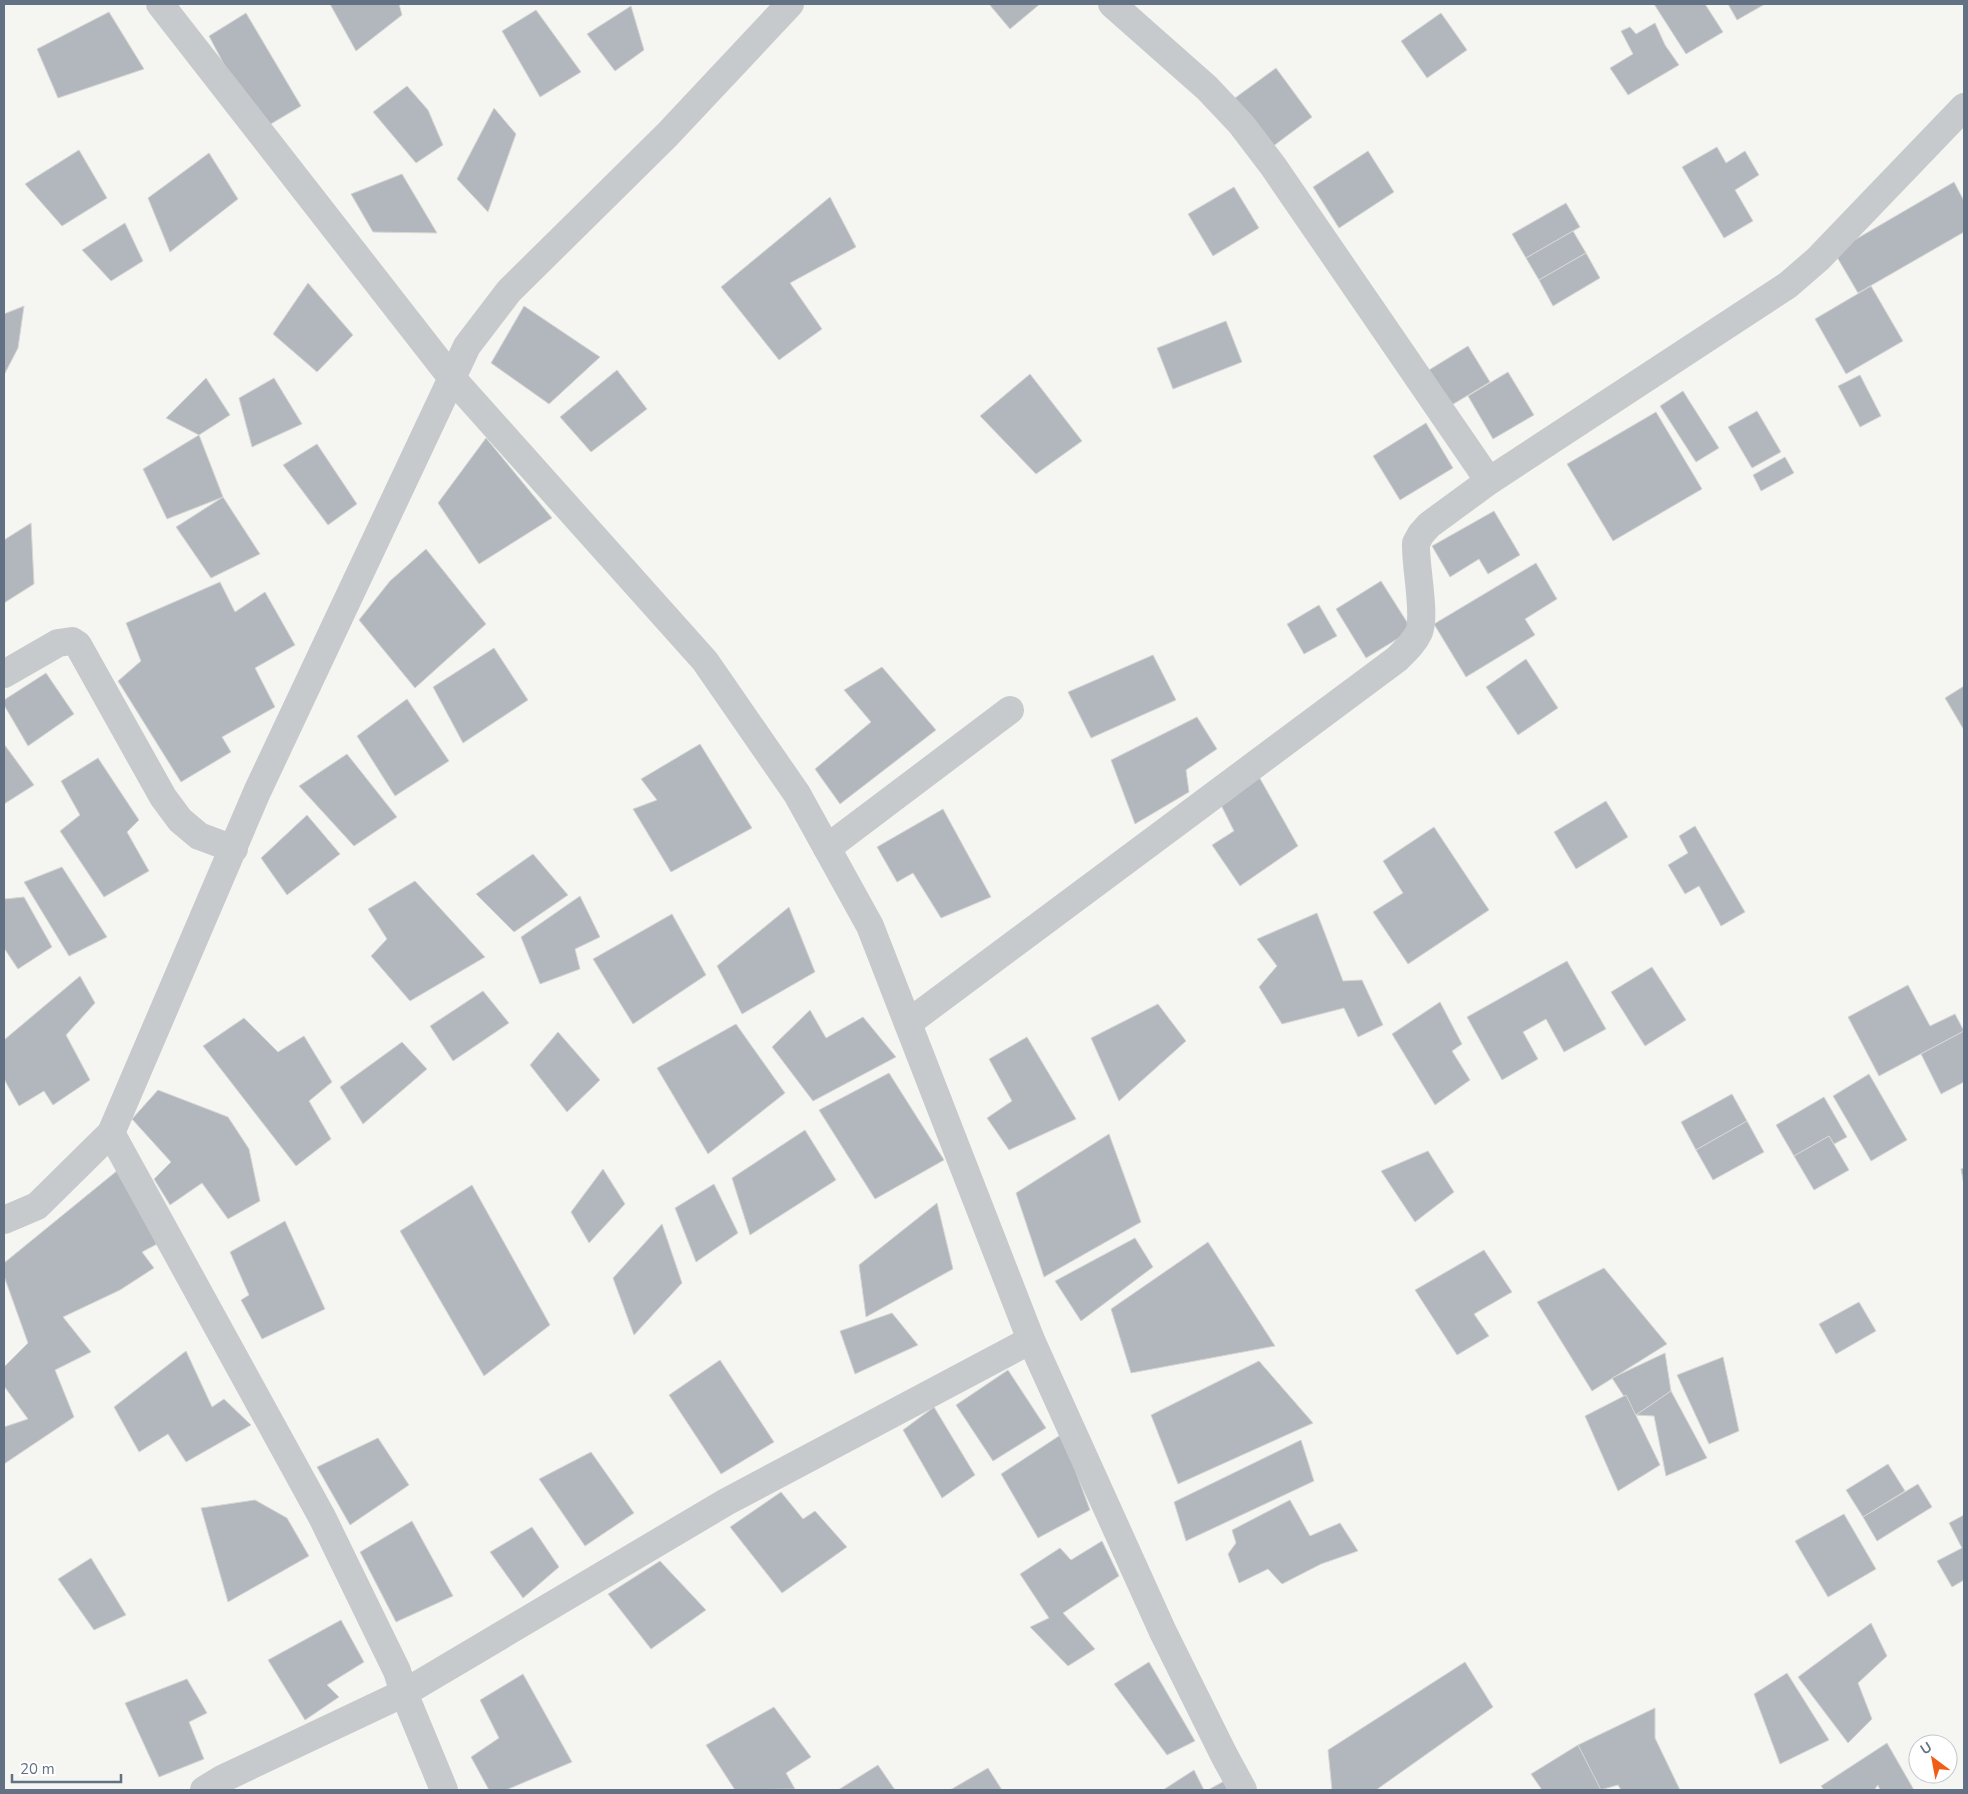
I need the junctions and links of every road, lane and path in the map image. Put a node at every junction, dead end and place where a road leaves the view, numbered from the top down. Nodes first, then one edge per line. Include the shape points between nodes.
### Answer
1 (160, 4) edge
2 (790, 4) edge
3 (1112, 4) edge
4 (1964, 107) edge
5 (452, 377) junction
6 (1489, 481) junction
7 (4, 674) edge
8 (1010, 710) dead end
9 (827, 848) junction
10 (234, 850) junction
11 (908, 1023) junction
12 (111, 1133) junction
13 (4, 1220) edge
14 (1032, 1340) junction
15 (404, 1693) junction
16 (204, 1790) edge
17 (444, 1790) edge
18 (1243, 1790) edge

1 - 5 street
2 - 5 street via 667,135 509,291 467,346
3 - 6 street via 1207,88 1241,124 1279,174
4 - 6 street via 1818,259 1788,285
5 - 9 street via 705,662 798,794
5 - 10 street via 257,792
6 - 11 street via 1429,525 1416,543 1422,619 1419,633 1411,646
7 - 10 street via 58,643 72,641 78,645 163,797 180,820 199,836
8 - 9 street
9 - 11 street via 870,926
10 - 12 street
11 - 14 street
12 - 13 street via 37,1206
12 - 15 street via 322,1517 397,1671
14 - 15 street via 726,1502
14 - 18 street via 1163,1632
15 - 16 street
15 - 17 street

